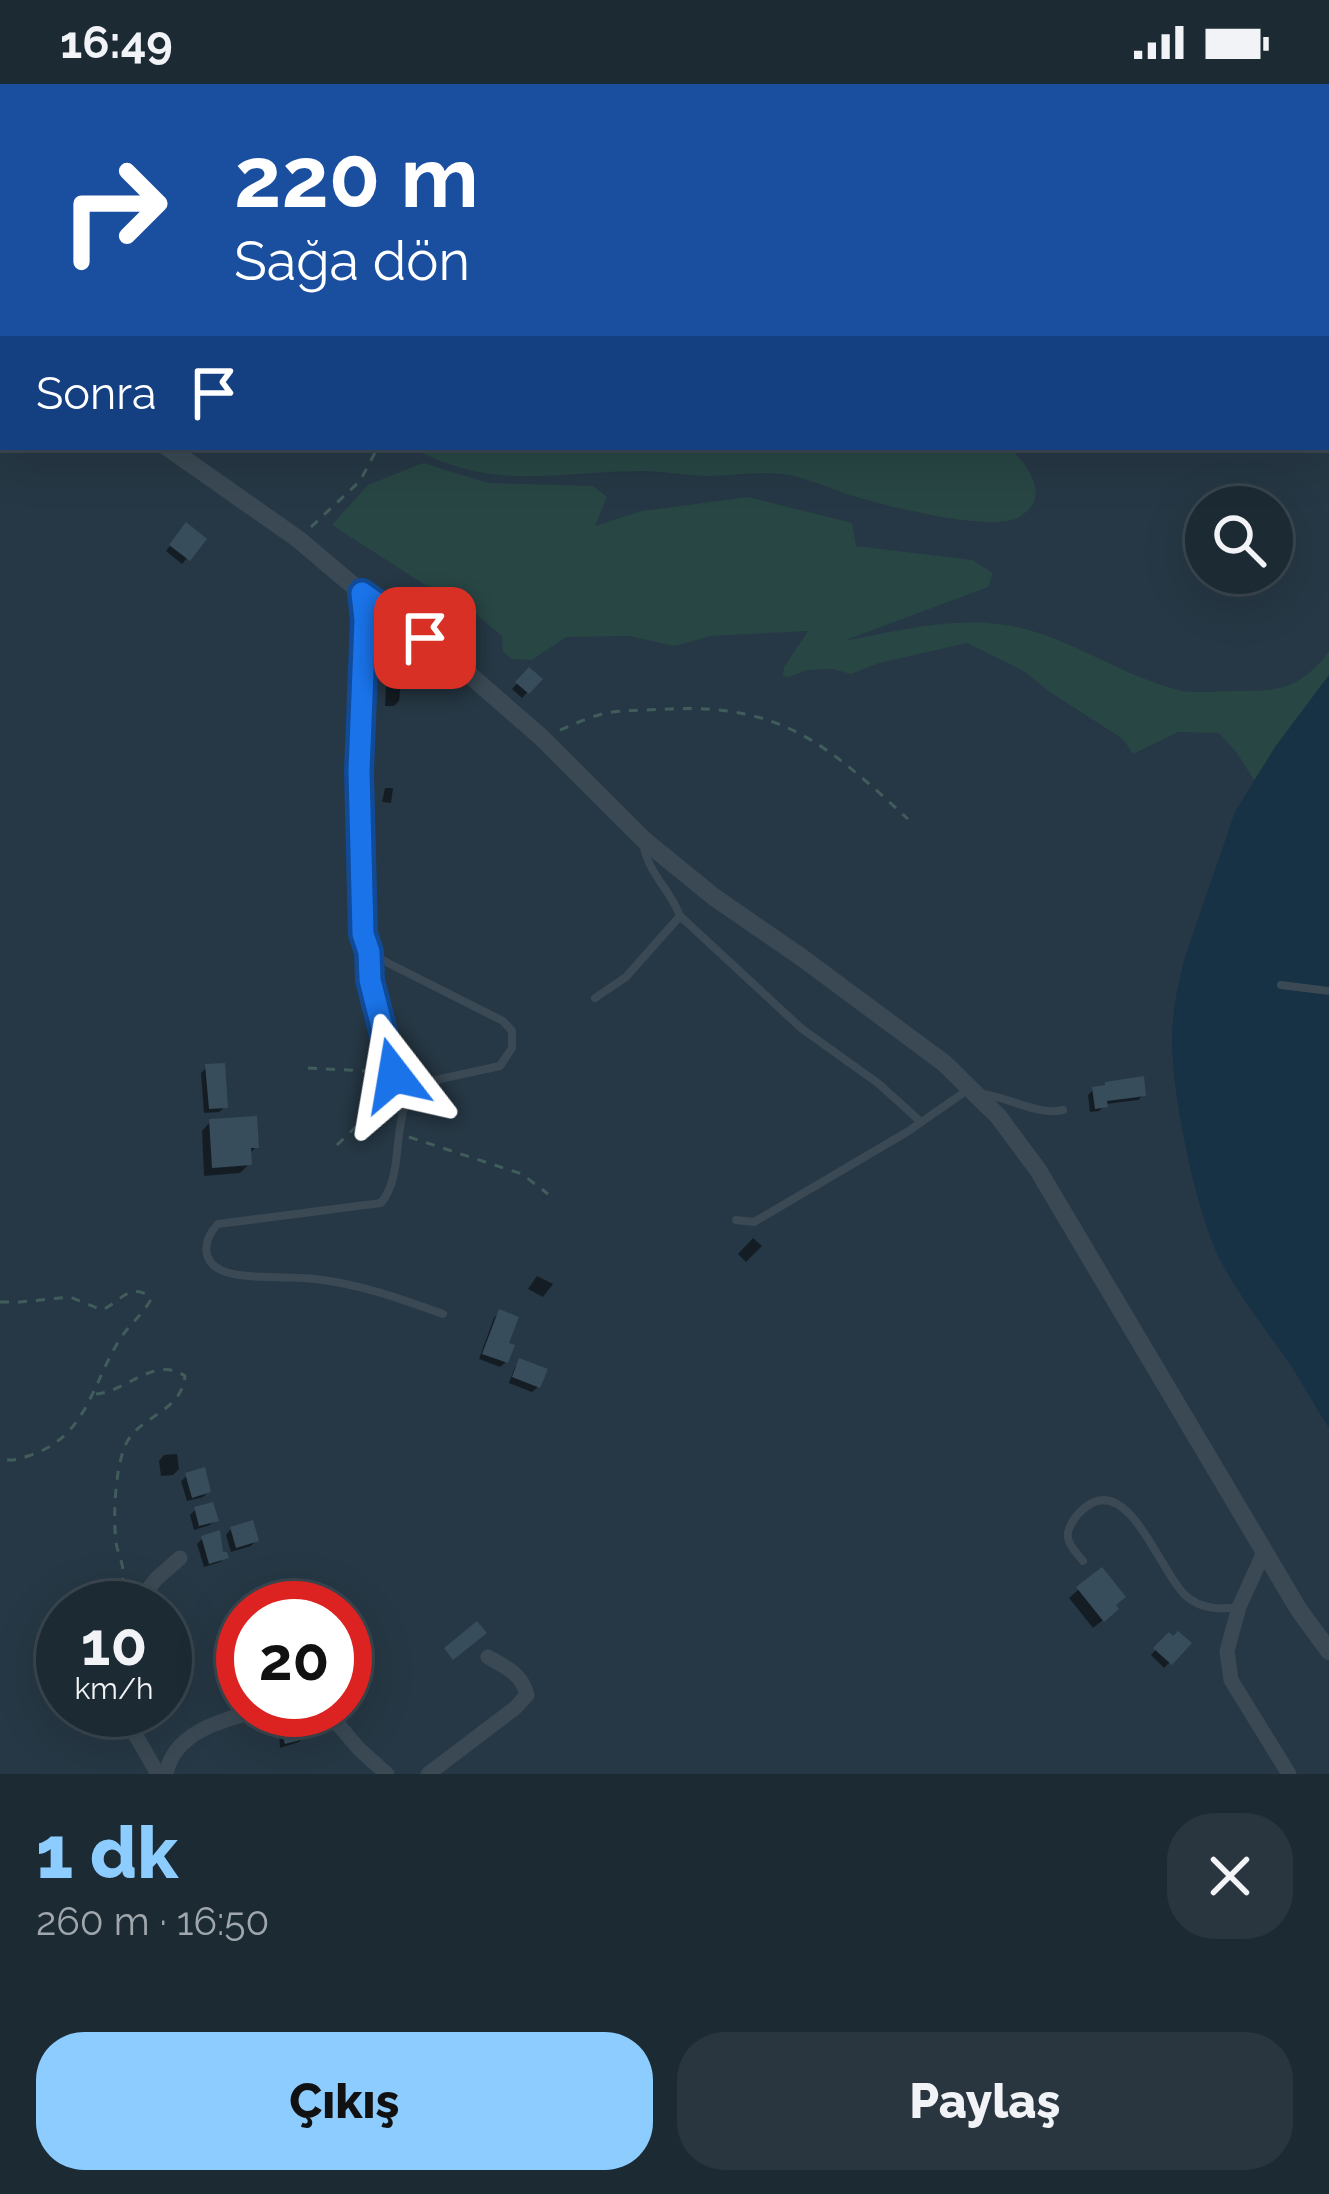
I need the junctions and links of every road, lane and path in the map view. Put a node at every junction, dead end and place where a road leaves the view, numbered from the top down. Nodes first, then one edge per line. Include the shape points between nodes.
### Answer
1 (170, 450) edge
2 (376, 450) edge
3 (298, 538) junction
4 (362, 593) junction
5 (541, 737) junction
6 (908, 819) dead end
7 (644, 840) junction
8 (680, 916) junction
9 (369, 952) junction
10 (1281, 985) dead end
11 (1329, 991) edge
12 (596, 998) dead end
13 (308, 1068) dead end
14 (973, 1091) junction
15 (390, 1094) junction
16 (407, 1097) junction
17 (1063, 1110) dead end
18 (921, 1122) junction
19 (401, 1134) junction
20 (337, 1145) dead end
21 (548, 1194) dead end
22 (736, 1220) dead end
23 (0, 1302) edge
24 (443, 1314) dead end
25 (93, 1394) junction
26 (0, 1459) edge
27 (1264, 1552) junction
28 (180, 1558) dead end
29 (1082, 1561) dead end
30 (121, 1581) edge
31 (154, 1581) edge
32 (1240, 1607) junction
33 (1329, 1651) edge
34 (488, 1657) dead end
35 (216, 1722) edge
36 (138, 1737) edge
37 (349, 1737) edge
38 (162, 1774) edge
39 (387, 1774) edge
40 (428, 1774) edge
41 (1289, 1774) edge

1 - 3 street
2 - 3 path via 360,481
3 - 4 street
4 - 5 street
4 - 9 lane via 360,882
5 - 6 path via 611,712 740,712 809,736
5 - 7 street
7 - 8 lane via 649,866
7 - 14 street
8 - 12 lane
8 - 18 lane via 801,1028
9 - 16 lane via 394,1075
9 - 16 lane via 512,1031 500,1066 422,1083
10 - 11 lane
13 - 15 path via 366,1071
14 - 17 lane
14 - 18 lane
14 - 27 street via 1038,1170
15 - 16 path
15 - 20 path
16 - 19 lane
18 - 22 lane via 754,1222
19 - 21 path via 522,1174
19 - 24 lane via 381,1203 218,1224 206,1255 230,1274 353,1285
23 - 25 path via 70,1297 102,1310 134,1291 150,1298
25 - 26 path via 62,1440
25 - 30 path via 149,1372 185,1376 174,1403 125,1445 115,1519
27 - 32 street
27 - 33 street
28 - 31 street
29 - 32 lane via 1067,1532 1088,1504 1105,1499 1133,1519 1185,1595 1220,1610
32 - 41 street via 1227,1651 1231,1680
34 - 40 street via 524,1681 527,1695
35 - 38 street via 180,1744
36 - 38 street
37 - 39 street

